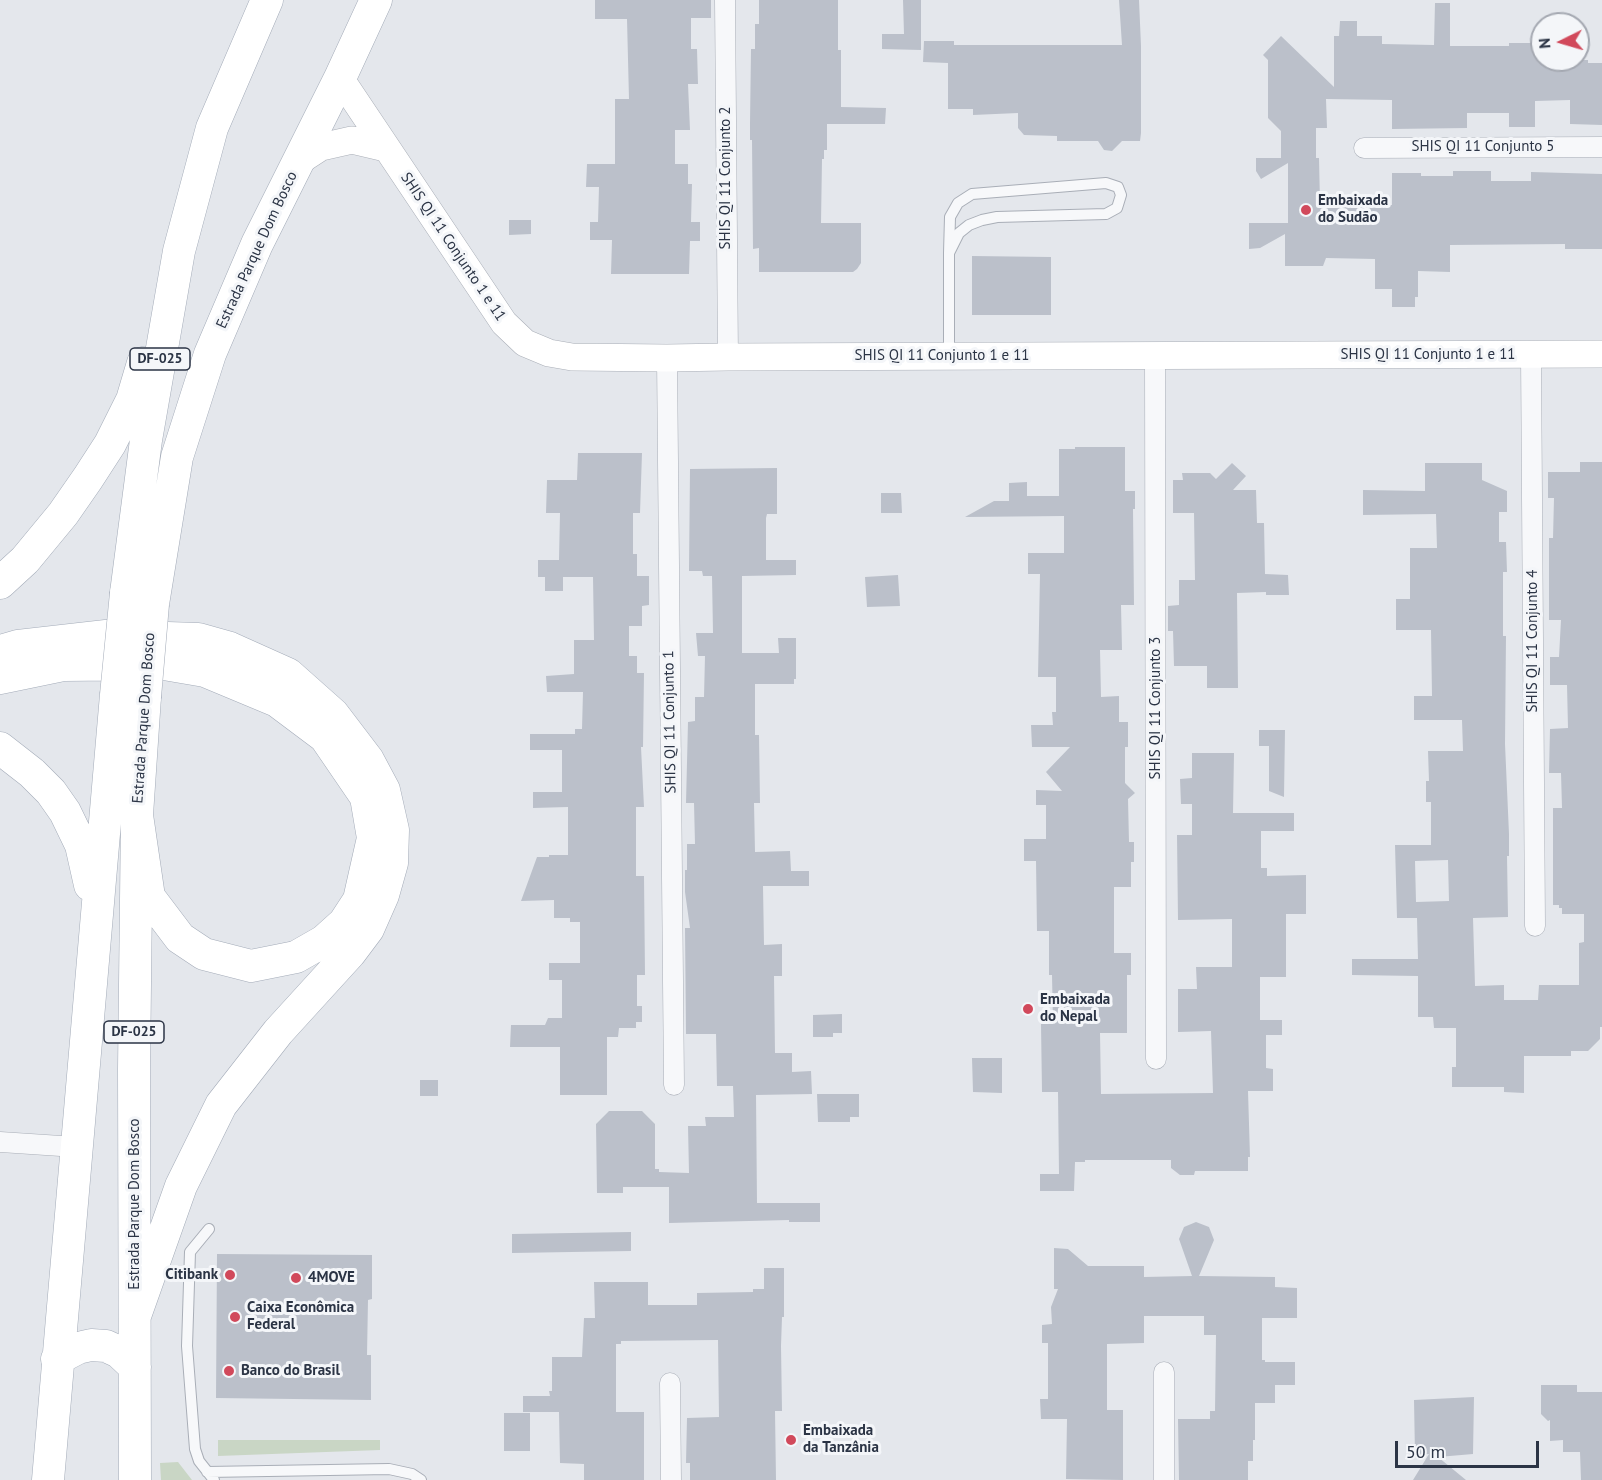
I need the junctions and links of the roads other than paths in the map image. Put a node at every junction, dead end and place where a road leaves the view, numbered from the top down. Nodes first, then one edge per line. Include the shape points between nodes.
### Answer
1 (267, 0) edge
2 (725, 0) edge
3 (372, 3) edge
4 (340, 78) junction
5 (386, 147) junction
6 (1602, 147) edge
7 (1364, 148) dead end
8 (298, 162) junction
9 (179, 251) junction
10 (950, 252) junction
11 (1602, 354) edge
12 (1531, 355) junction
13 (949, 356) junction
14 (1155, 356) junction
15 (728, 357) junction
16 (667, 358) junction
17 (0, 583) edge
18 (139, 599) junction
19 (0, 651) edge
20 (0, 678) edge
21 (130, 696) junction
22 (0, 748) edge
23 (137, 815) junction
24 (1535, 926) dead end
25 (95, 932) junction
26 (1156, 1059) dead end
27 (674, 1085) dead end
28 (0, 1142) edge
29 (76, 1147) junction
30 (209, 1228) dead end
31 (135, 1316) junction
32 (57, 1359) junction
33 (135, 1367) junction
34 (1164, 1372) dead end
35 (670, 1383) dead end
36 (210, 1476) edge
37 (48, 1480) edge
38 (135, 1480) edge
39 (421, 1480) edge
40 (671, 1480) edge
41 (1164, 1480) edge

1 - 9 main road, Estrada Parque Dom Bosco / DF-025 via 212,128
2 - 15 street, SHIS QI 11 Conjunto 2
3 - 4 main road, Estrada Parque Dom Bosco / DF-025
4 - 5 street, SHIS QI 11 Conjunto 1 e 11
4 - 8 main road, Estrada Parque Dom Bosco / DF-025
5 - 8 street via 352,140 321,147
5 - 16 street, SHIS QI 11 Conjunto 1 e 11 via 504,323 525,343 572,357
6 - 7 street, SHIS QI 11 Conjunto 5
8 - 18 main road, Estrada Parque Dom Bosco / DF-025 via 257,244 210,354 177,457
9 - 17 main road via 132,400 110,444 63,514
9 - 18 main road, Estrada Parque Dom Bosco / DF-025 via 146,440
10 - 10 lane via 959,233 982,220 1106,214 1118,208 1122,195 1118,187 1106,183 972,194 958,202 950,216
10 - 13 lane
11 - 12 street, SHIS QI 11 Conjunto 1 e 11
12 - 14 street, SHIS QI 11 Conjunto 1 e 11
12 - 24 street, SHIS QI 11 Conjunto 4
13 - 14 street, SHIS QI 11 Conjunto 1 e 11
13 - 15 street, SHIS QI 11 Conjunto 1 e 11
14 - 26 street, SHIS QI 11 Conjunto 3
15 - 16 street, SHIS QI 11 Conjunto 1 e 11
16 - 27 street, SHIS QI 11 Conjunto 1
18 - 21 main road, Estrada Parque Dom Bosco / DF-025, bridge
19 - 31 main road via 106,636 198,639 230,648 288,674 333,714 368,760 384,790 393,830 392,863 368,929 278,1032 221,1105 181,1186
20 - 23 main road via 63,665 164,664 206,671 277,701 325,736 366,797 373,838 359,900 344,923 324,941 296,957 251,966 204,954 180,938 149,897
21 - 23 main road, Estrada Parque Dom Bosco / DF-025
21 - 25 main road, Estrada Parque Dom Bosco / DF-025
22 - 25 main road via 38,779 65,812 81,845
23 - 31 main road, Estrada Parque Dom Bosco / DF-025
25 - 29 main road, Estrada Parque Dom Bosco / DF-025
28 - 29 street
29 - 32 main road, Estrada Parque Dom Bosco / DF-025
30 - 36 lane via 190,1252 187,1346 195,1449
31 - 33 main road, Estrada Parque Dom Bosco / DF-025
32 - 33 main road via 78,1348 106,1346
32 - 37 main road, Estrada Parque Dom Bosco / DF-025
33 - 38 main road, Estrada Parque Dom Bosco / DF-025
34 - 41 street
35 - 40 street
36 - 39 lane via 389,1469

